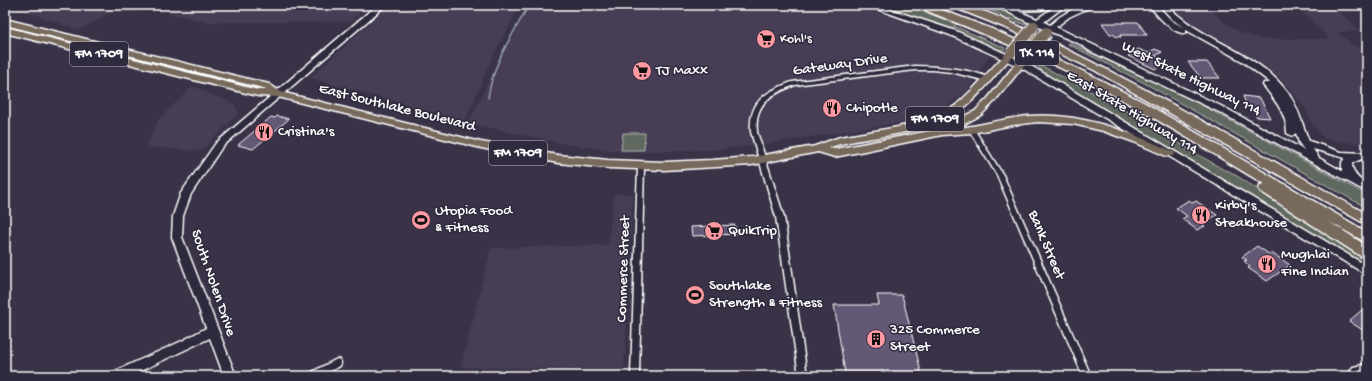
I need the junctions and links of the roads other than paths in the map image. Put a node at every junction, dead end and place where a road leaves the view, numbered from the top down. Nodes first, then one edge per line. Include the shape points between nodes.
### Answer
1 (382, 5) edge
2 (870, 5) edge
3 (920, 5) edge
4 (958, 5) edge
5 (1050, 5) edge
6 (1062, 5) edge
7 (1091, 5) edge
8 (1153, 5) edge
9 (1163, 5) edge
10 (1000, 6) edge
11 (5, 22) edge
12 (1035, 24) junction
13 (5, 30) edge
14 (1049, 30) junction
15 (1196, 36) junction
16 (51, 42) junction
17 (1085, 45) junction
18 (108, 48) junction
19 (1008, 55) junction
20 (1021, 61) junction
21 (1040, 75) junction
22 (988, 79) junction
23 (1274, 87) junction
24 (278, 94) junction
25 (978, 112) junction
26 (1194, 123) junction
27 (1298, 125) junction
28 (972, 130) junction
29 (938, 133) junction
30 (1266, 133) junction
31 (1292, 133) junction
32 (1306, 144) junction
33 (818, 149) junction
34 (1170, 154) junction
35 (1367, 156) edge
36 (763, 159) junction
37 (1318, 162) junction
38 (641, 166) junction
39 (1242, 166) junction
40 (1356, 182) junction
41 (1367, 188) edge
42 (1367, 211) edge
43 (1367, 220) edge
44 (1367, 238) edge
45 (1367, 253) edge
46 (1367, 271) edge
47 (212, 331) junction
48 (337, 363) dead end
49 (1367, 368) edge
50 (635, 374) dead end
51 (117, 376) edge
52 (230, 376) edge
53 (313, 376) edge
54 (803, 376) edge
55 (1087, 376) edge
56 (1351, 376) edge

1 - 24 main road, South Nolen Drive
2 - 19 main road, East State Highway 114
3 - 39 highway, TX 114 via 988,31 1087,77
4 - 26 highway, TX 114 via 1083,60
5 - 10 main road via 1035,9
6 - 12 main road
7 - 14 main road via 1066,15
8 - 15 main road via 1168,22
9 - 15 main road
10 - 12 main road, West State Highway 114
11 - 18 main road, East Southlake Boulevard / FM 1709
12 - 14 main road, West State Highway 114
12 - 19 main road, East Southlake Boulevard / FM 1709, bridge
13 - 16 main road, East Southlake Boulevard / FM 1709
14 - 17 main road, West State Highway 114 via 1081,41
14 - 20 main road, FM 1709, bridge
15 - 23 main road via 1265,74
16 - 18 main road via 66,40
16 - 24 main road, East Southlake Boulevard / FM 1709 via 258,93
17 - 21 main road, bridge via 1073,40 1055,40 1036,62 1035,66
17 - 30 main road, West State Highway 114
18 - 24 main road, East Southlake Boulevard / FM 1709 via 266,86
19 - 20 main road, East State Highway 114
19 - 22 main road, East Southlake Boulevard / FM 1709
20 - 21 main road, East State Highway 114
20 - 25 main road, East Southlake Boulevard / FM 1709 via 991,100
21 - 34 main road, East State Highway 114
22 - 33 main road, East Southlake Boulevard / FM 1709 via 961,106 939,118 906,129 829,142
22 - 36 street, Gateway Drive via 956,70 924,68 815,80 785,86 764,98 756,110 754,132
23 - 27 main road via 1288,99
23 - 31 main road
24 - 38 main road, East Southlake Boulevard / FM 1709 via 519,153 573,161
24 - 47 main road, South Nolen Drive via 219,145 186,193 178,216 177,236
25 - 28 main road via 973,118
25 - 29 main road, East Southlake Boulevard / FM 1709
26 - 42 highway via 1212,125
26 - 43 highway, TX 114
27 - 32 main road
27 - 35 main road via 1321,147
28 - 29 main road
28 - 34 main road via 1037,119 1064,120 1096,124
28 - 55 street, Bank Street via 1000,175
29 - 33 main road, East Southlake Boulevard / FM 1709 via 835,153
30 - 31 main road via 1284,136
30 - 37 main road, West State Highway 114
31 - 32 main road
32 - 35 main road via 1340,155
32 - 37 main road
33 - 36 main road, East Southlake Boulevard / FM 1709
34 - 46 main road, East State Highway 114
35 - 40 main road via 1355,157 1347,162 1347,170
36 - 38 main road, East Southlake Boulevard / FM 1709 via 712,164
36 - 54 street via 780,217
37 - 40 main road, West State Highway 114
38 - 50 street, Commerce Street
39 - 44 highway, TX 114
39 - 45 highway via 1254,180 1274,194
40 - 41 main road, West State Highway 114
47 - 51 main road
47 - 52 main road, South Nolen Drive
48 - 53 street
49 - 56 street via 1356,370

